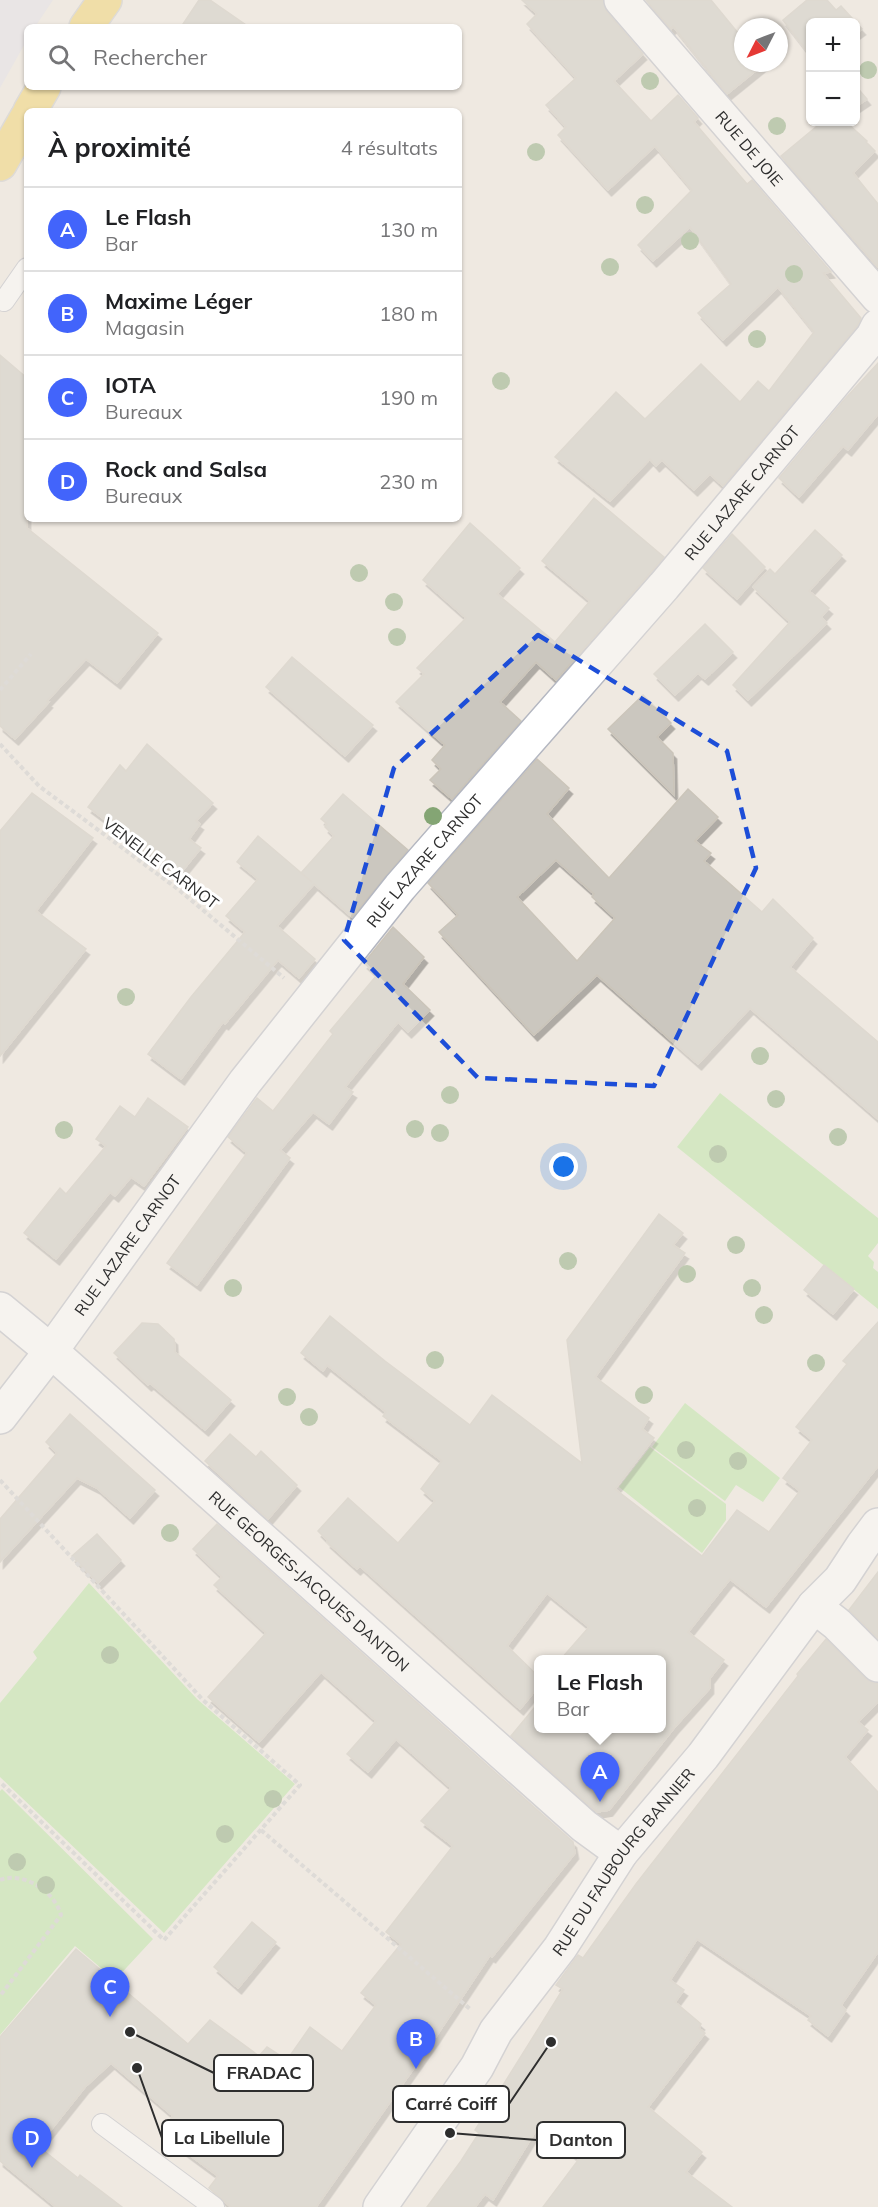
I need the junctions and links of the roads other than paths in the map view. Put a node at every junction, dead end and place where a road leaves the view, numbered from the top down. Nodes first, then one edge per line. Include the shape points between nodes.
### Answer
1 (87, 0) edge
2 (105, 0) edge
3 (621, 0) edge
4 (72, 24) edge
5 (88, 24) edge
6 (24, 127) edge
7 (0, 164) edge
8 (24, 272) edge
9 (878, 297) edge
10 (0, 299) edge
11 (878, 326) edge
12 (0, 1309) edge
13 (51, 1351) junction
14 (0, 1417) edge
15 (878, 1525) edge
16 (814, 1606) junction
17 (878, 1665) edge
18 (621, 1853) junction
19 (102, 2124) dead end
20 (214, 2207) edge
21 (380, 2207) edge

1 - 4 main road
2 - 5 main road
3 - 9 street, RUE DE JOIE
6 - 7 main road
8 - 10 lane via 4,301
11 - 13 street, RUE LAZARE CARNOT via 671,578 400,887 245,1082
12 - 13 street, RUE GEORGES-JACQUES DANTON
13 - 14 street, RUE LAZARE CARNOT
13 - 18 street, RUE GEORGES-JACQUES DANTON via 575,1818
15 - 16 street, RUE DU FAUBOURG BANNIER via 840,1580
16 - 17 street
16 - 18 street, RUE DU FAUBOURG BANNIER via 696,1765
18 - 21 street, RUE DU FAUBOURG BANNIER via 560,1948 496,2031 477,2067
19 - 20 lane

